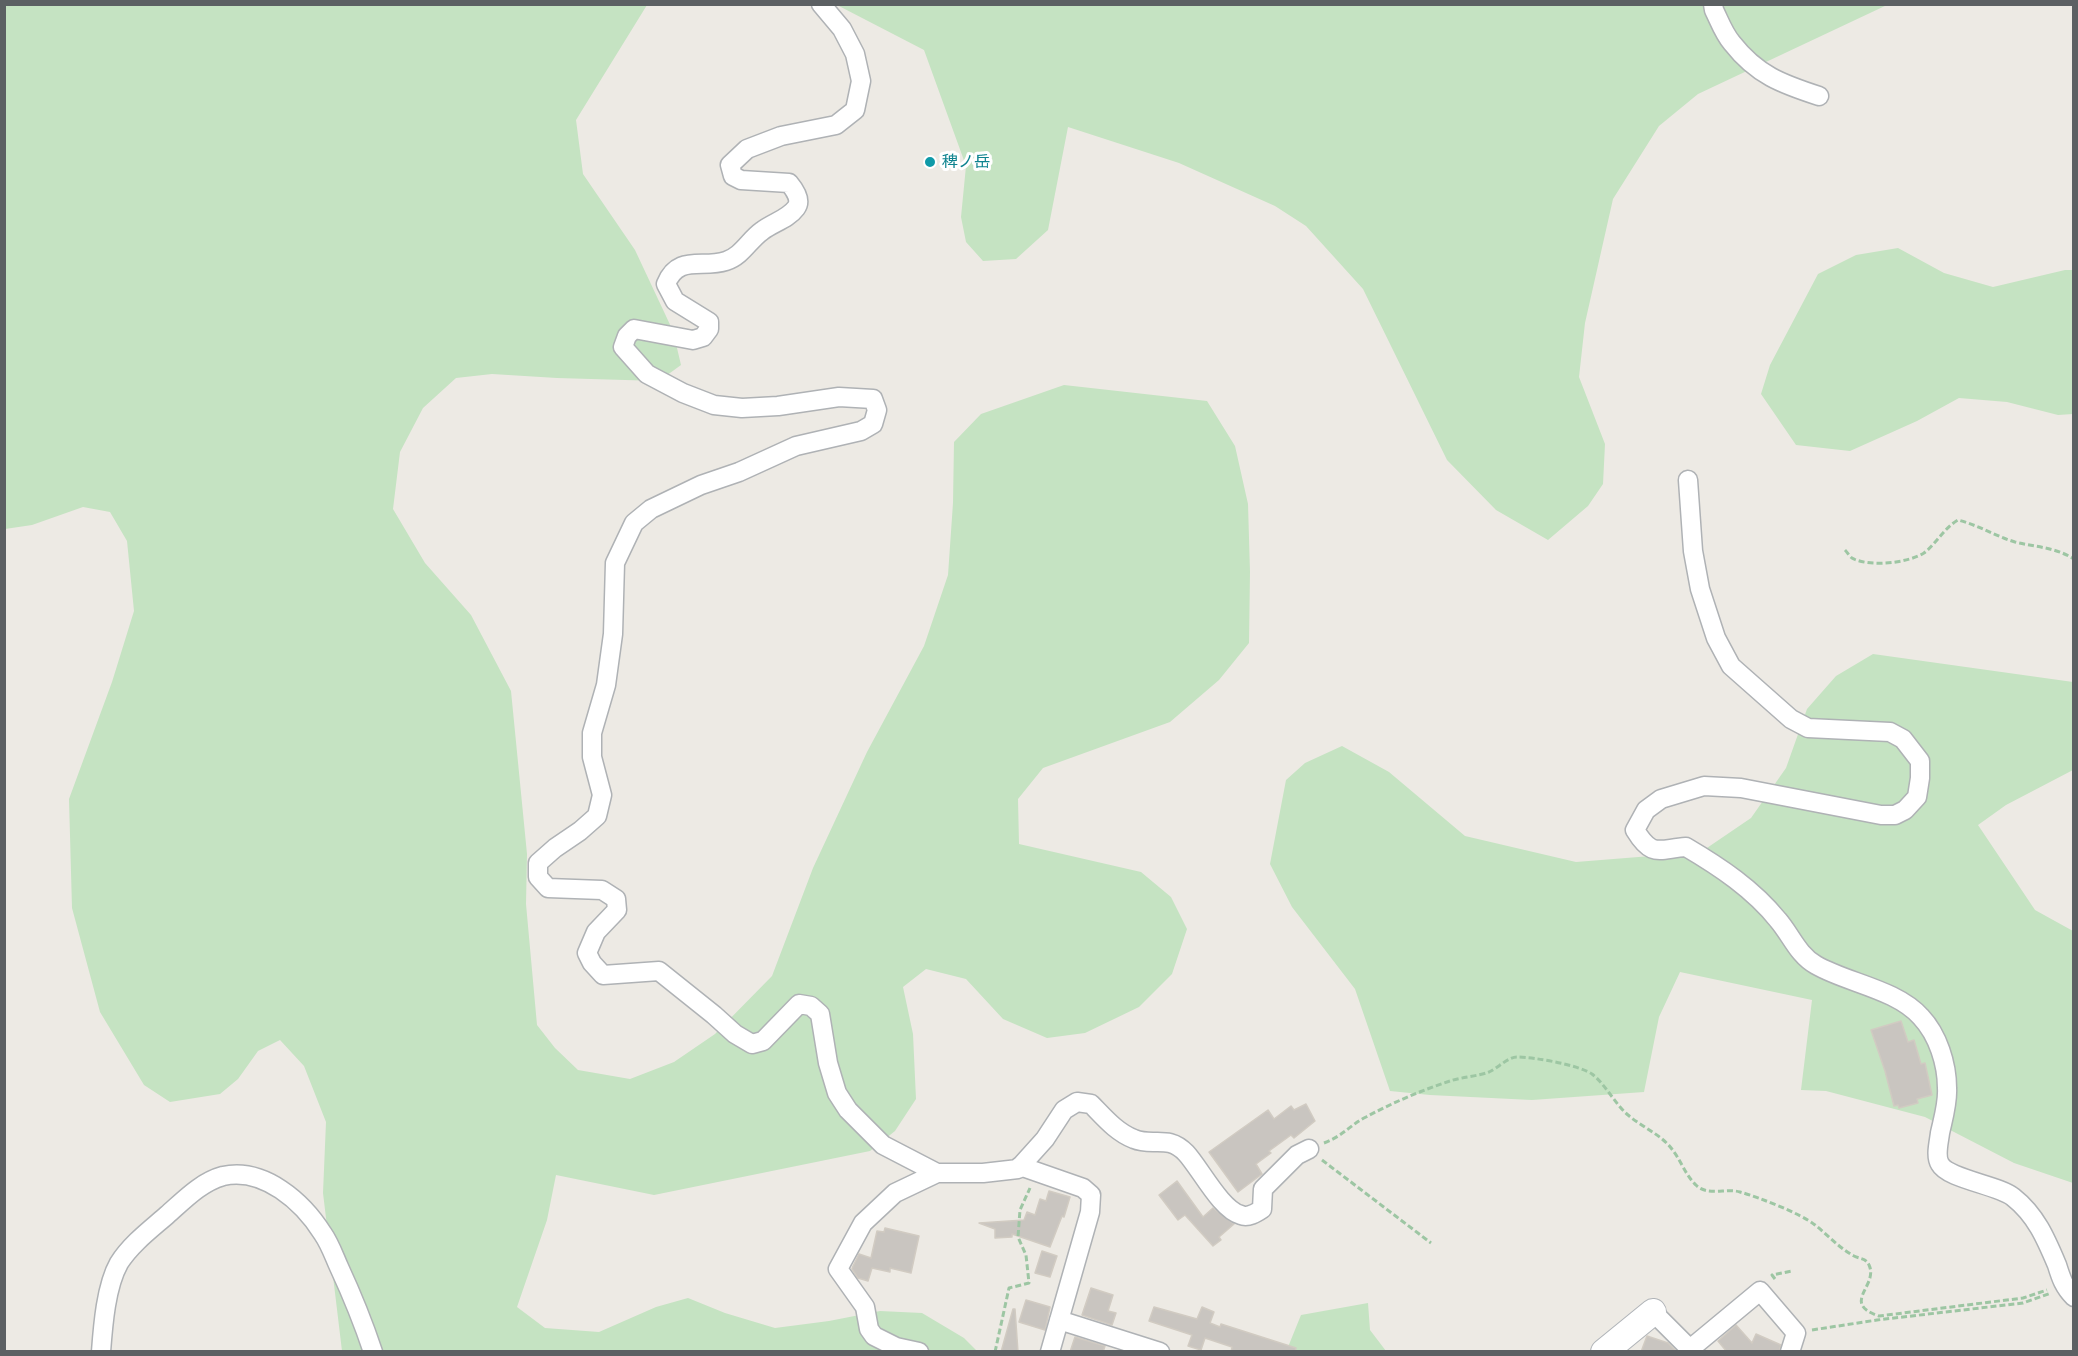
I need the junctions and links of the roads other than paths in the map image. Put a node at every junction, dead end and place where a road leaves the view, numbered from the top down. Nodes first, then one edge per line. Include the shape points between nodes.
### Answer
1 (821, 4) edge
2 (1713, 4) edge
3 (1819, 96) dead end
4 (1688, 480) dead end
5 (1309, 1149) road end
6 (1020, 1166) junction
7 (937, 1173) junction
8 (2069, 1292) edge
9 (1653, 1312) joint
10 (1059, 1320) junction
11 (869, 1329) junction
12 (1690, 1350) edge
13 (101, 1352) edge
14 (373, 1352) edge
15 (868, 1352) edge
16 (919, 1352) edge
17 (1050, 1352) edge
18 (1161, 1352) edge
19 (1604, 1352) edge
20 (1790, 1352) edge

1 - 7 street via 842,29 855,54 861,81 855,110 836,125 780,136 747,149 730,165 733,176 741,180 789,183 796,192 797,207 727,261 680,266 671,272 666,284 675,301 709,322 703,337 693,340 634,329 623,347 647,374 714,405 742,408 839,397 873,399 877,410 873,424 861,431 796,446 701,485 651,509 634,523 615,563 613,634 606,685 592,733 591,757 602,795 597,816 538,863 538,877 548,888 602,890 616,899 617,910 596,932 587,953 603,975 659,971 752,1044 763,1041 799,1004 810,1006 820,1014 828,1063 837,1093 848,1110 883,1145
2 - 3 street via 1730,42 1762,74
4 - 8 street via 1700,589 1716,638 1731,666 1791,719 1808,728 1890,732 1903,739 1920,761 1920,778 1917,797 1895,815 1704,786 1661,799 1646,810 1635,830 1644,844 1658,851 1686,847 1721,867 1778,920 1801,954 1815,965 1883,992 1921,1017 1935,1037 1948,1089 1938,1146 1941,1167 2012,1196 2030,1212
5 - 6 street via 1297,1155 1263,1189 1262,1209 1241,1216 1230,1209 1185,1152 1172,1142 1135,1140 1112,1126 1091,1104 1077,1102 1064,1110
6 - 7 street via 983,1173
6 - 10 street via 1083,1188 1091,1195 1090,1212
7 - 11 street via 895,1193 863,1223 838,1269 865,1307
9 - 12 street
9 - 19 street
10 - 17 street
10 - 18 street
11 - 15 street
11 - 16 street via 874,1336 896,1347
12 - 20 street via 1760,1291 1796,1333
13 - 14 street via 103,1324 119,1263 194,1191 222,1177 241,1175 259,1178 283,1191 310,1215 324,1235 353,1298

